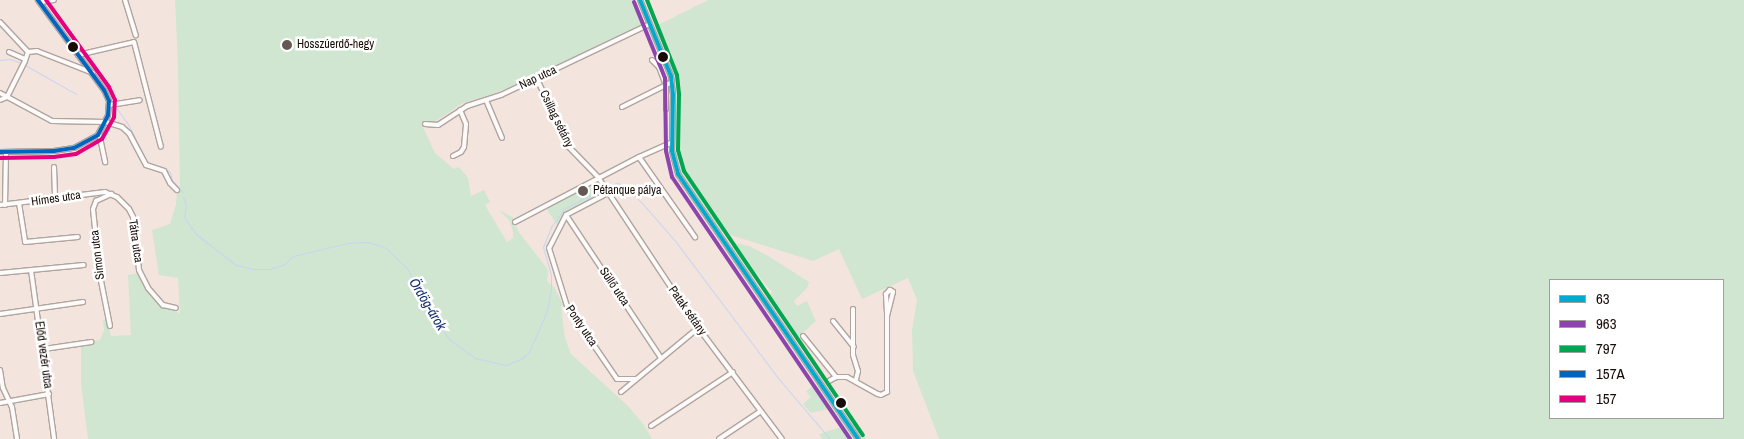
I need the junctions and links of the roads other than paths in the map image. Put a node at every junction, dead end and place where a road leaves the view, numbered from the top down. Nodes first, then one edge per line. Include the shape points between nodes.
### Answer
1 (54, 0) edge
2 (125, 0) edge
3 (640, 0) edge
4 (40, 1) edge
5 (0, 22) edge
6 (650, 24) junction
7 (136, 35) dead end
8 (9, 52) dead end
9 (28, 52) junction
10 (78, 55) junction
11 (25, 60) junction
12 (652, 60) dead end
13 (93, 73) junction
14 (537, 79) junction
15 (672, 82) junction
16 (666, 84) junction
17 (0, 93) edge
18 (7, 97) junction
19 (0, 100) edge
20 (140, 100) dead end
21 (486, 100) junction
22 (110, 106) junction
23 (622, 107) dead end
24 (666, 109) dead end
25 (460, 110) junction
26 (106, 122) junction
27 (425, 124) dead end
28 (99, 133) junction
29 (502, 138) dead end
30 (672, 142) junction
31 (162, 147) dead end
32 (0, 152) edge
33 (6, 152) junction
34 (453, 156) dead end
35 (639, 157) junction
36 (106, 162) dead end
37 (54, 167) dead end
38 (600, 180) junction
39 (177, 190) dead end
40 (608, 193) junction
41 (111, 194) junction
42 (55, 200) junction
43 (19, 203) junction
44 (2, 205) edge
45 (566, 215) junction
46 (515, 222) dead end
47 (78, 237) dead end
48 (695, 237) dead end
49 (84, 265) dead end
50 (31, 270) junction
51 (0, 273) edge
52 (83, 302) dead end
53 (37, 308) junction
54 (176, 308) dead end
55 (853, 309) dead end
56 (0, 314) edge
57 (887, 316) junction
58 (833, 321) dead end
59 (110, 326) dead end
60 (698, 328) junction
61 (803, 336) dead end
62 (91, 342) dead end
63 (854, 347) junction
64 (44, 349) junction
65 (661, 358) junction
66 (0, 370) edge
67 (733, 372) junction
68 (836, 377) junction
69 (635, 379) junction
70 (856, 380) junction
71 (829, 381) dead end
72 (621, 392) dead end
73 (49, 394) junction
74 (10, 401) junction
75 (0, 403) edge
76 (761, 410) junction
77 (651, 426) dead end
78 (17, 439) edge
79 (54, 439) edge
80 (719, 439) edge
81 (782, 439) edge
82 (858, 439) edge

1 - 4 street
2 - 7 street
3 - 6 street
4 - 10 street
5 - 9 street
6 - 14 street, Nap utca
6 - 15 street
8 - 11 street
9 - 11 street
9 - 13 street via 37,52
10 - 13 street
10 - 31 street via 134,42
11 - 18 street
12 - 16 street via 659,67
13 - 22 street
14 - 21 street, Nap utca
14 - 38 street, Csillag sétány via 569,148
15 - 16 street
15 - 30 street
16 - 23 street
16 - 24 street
17 - 18 street
18 - 19 street
18 - 26 street via 52,121
20 - 22 street
21 - 25 street, Nap utca
21 - 29 street
22 - 26 street
25 - 27 street, Nap utca via 438,125
25 - 34 street via 466,124 464,147
26 - 28 street
26 - 39 street via 125,128 146,165 163,171
28 - 33 street via 89,141 66,150
28 - 36 street
30 - 35 street
30 - 82 street via 675,167 702,213
32 - 33 street
33 - 44 street
35 - 38 street
35 - 48 street
37 - 42 street
38 - 40 street, Patak sétány
38 - 46 street
40 - 45 street
40 - 60 street, Patak sétány
41 - 42 street, Hímes utca
41 - 54 street, Tátra utca via 125,204 133,217 139,270 148,288 163,305
41 - 59 street, Simon utca via 96,201 93,209 100,276
42 - 43 street, Hímes utca
43 - 44 street, Hímes utca
43 - 47 street via 25,242
45 - 65 street, Süllő utca
45 - 69 street, Ponty utca via 550,242 550,251 568,306 617,379
49 - 50 street
50 - 51 street
50 - 53 street, Előd vezér utca
52 - 53 street
53 - 56 street
53 - 64 street, Előd vezér utca
55 - 63 street
57 - 57 street via 893,292 890,290 886,294
57 - 70 street via 887,392 882,396
58 - 63 street
60 - 65 street
60 - 67 street, Patak sétány
61 - 68 street
62 - 64 street
63 - 70 street via 858,371
64 - 73 street, Előd vezér utca
65 - 69 street
66 - 74 street via 3,388
67 - 76 street, Patak sétány
67 - 77 street
68 - 70 street
68 - 71 street
69 - 72 street
73 - 74 street
73 - 79 street, Előd vezér utca
74 - 75 street
74 - 78 street
76 - 80 street
76 - 81 street, Patak sétány

